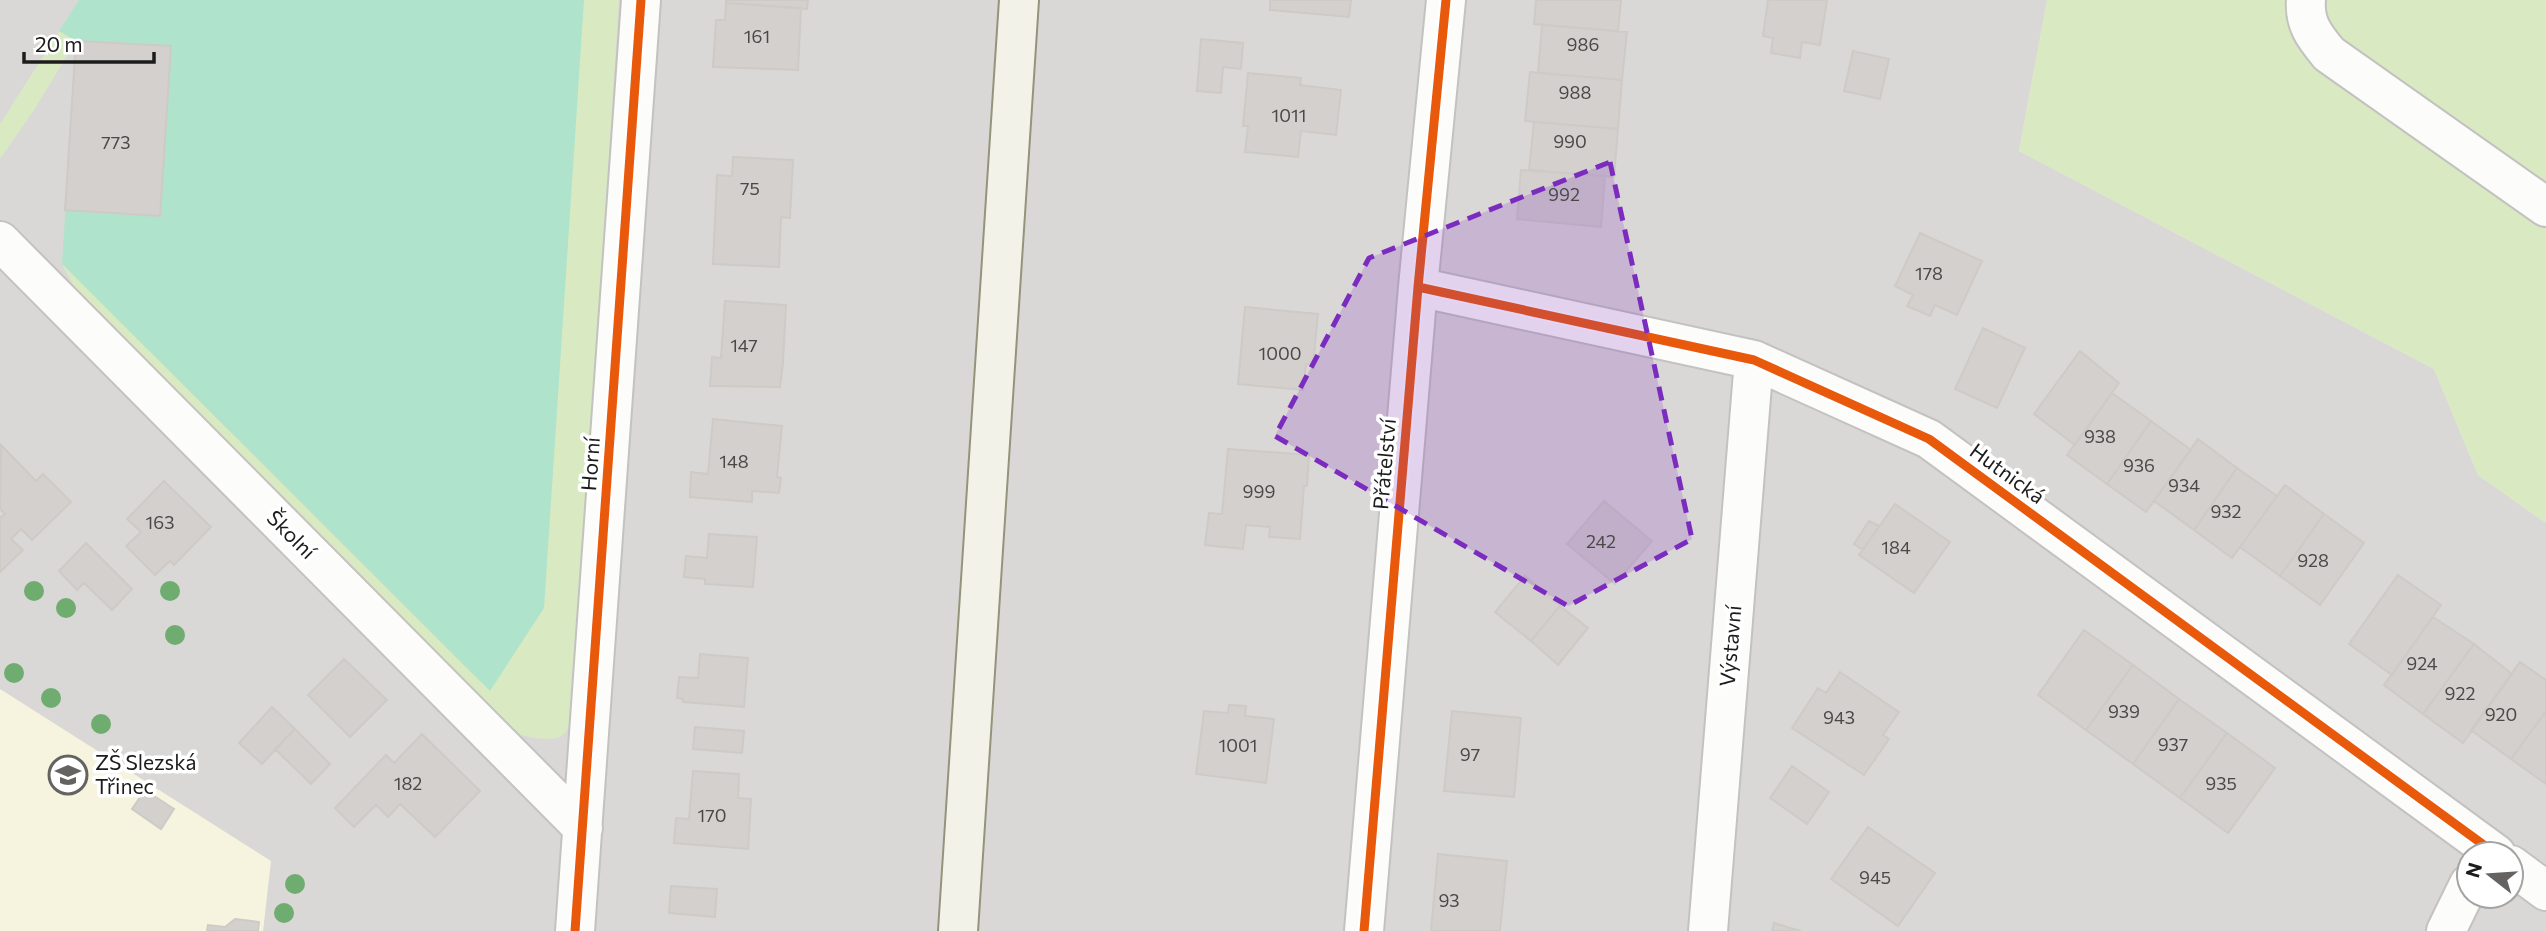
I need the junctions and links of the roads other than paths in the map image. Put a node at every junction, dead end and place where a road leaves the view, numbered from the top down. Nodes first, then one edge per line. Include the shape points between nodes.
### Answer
1 (641, 0) edge
2 (1019, 0) edge
3 (1446, 0) edge
4 (2306, 0) edge
5 (2546, 207) edge
6 (0, 241) edge
7 (1418, 286) junction
8 (1754, 360) junction
9 (583, 828) junction
10 (2475, 840) edge
11 (2525, 876) edge
12 (2546, 891) edge
13 (2456, 910) edge
14 (575, 931) edge
15 (958, 931) edge
16 (1364, 931) edge
17 (1708, 931) edge
18 (2445, 931) edge

1 - 9 street, Horní
2 - 15 main road
3 - 7 street, Přátelství
4 - 5 street via 2311,33 2329,54
6 - 9 street, Školní
7 - 8 street, Hutnická
7 - 16 street, Přátelství
8 - 10 street, Hutnická via 1929,439
8 - 17 street, Výstavní
9 - 14 street, Horní
11 - 12 street, Hutnická
13 - 18 street

